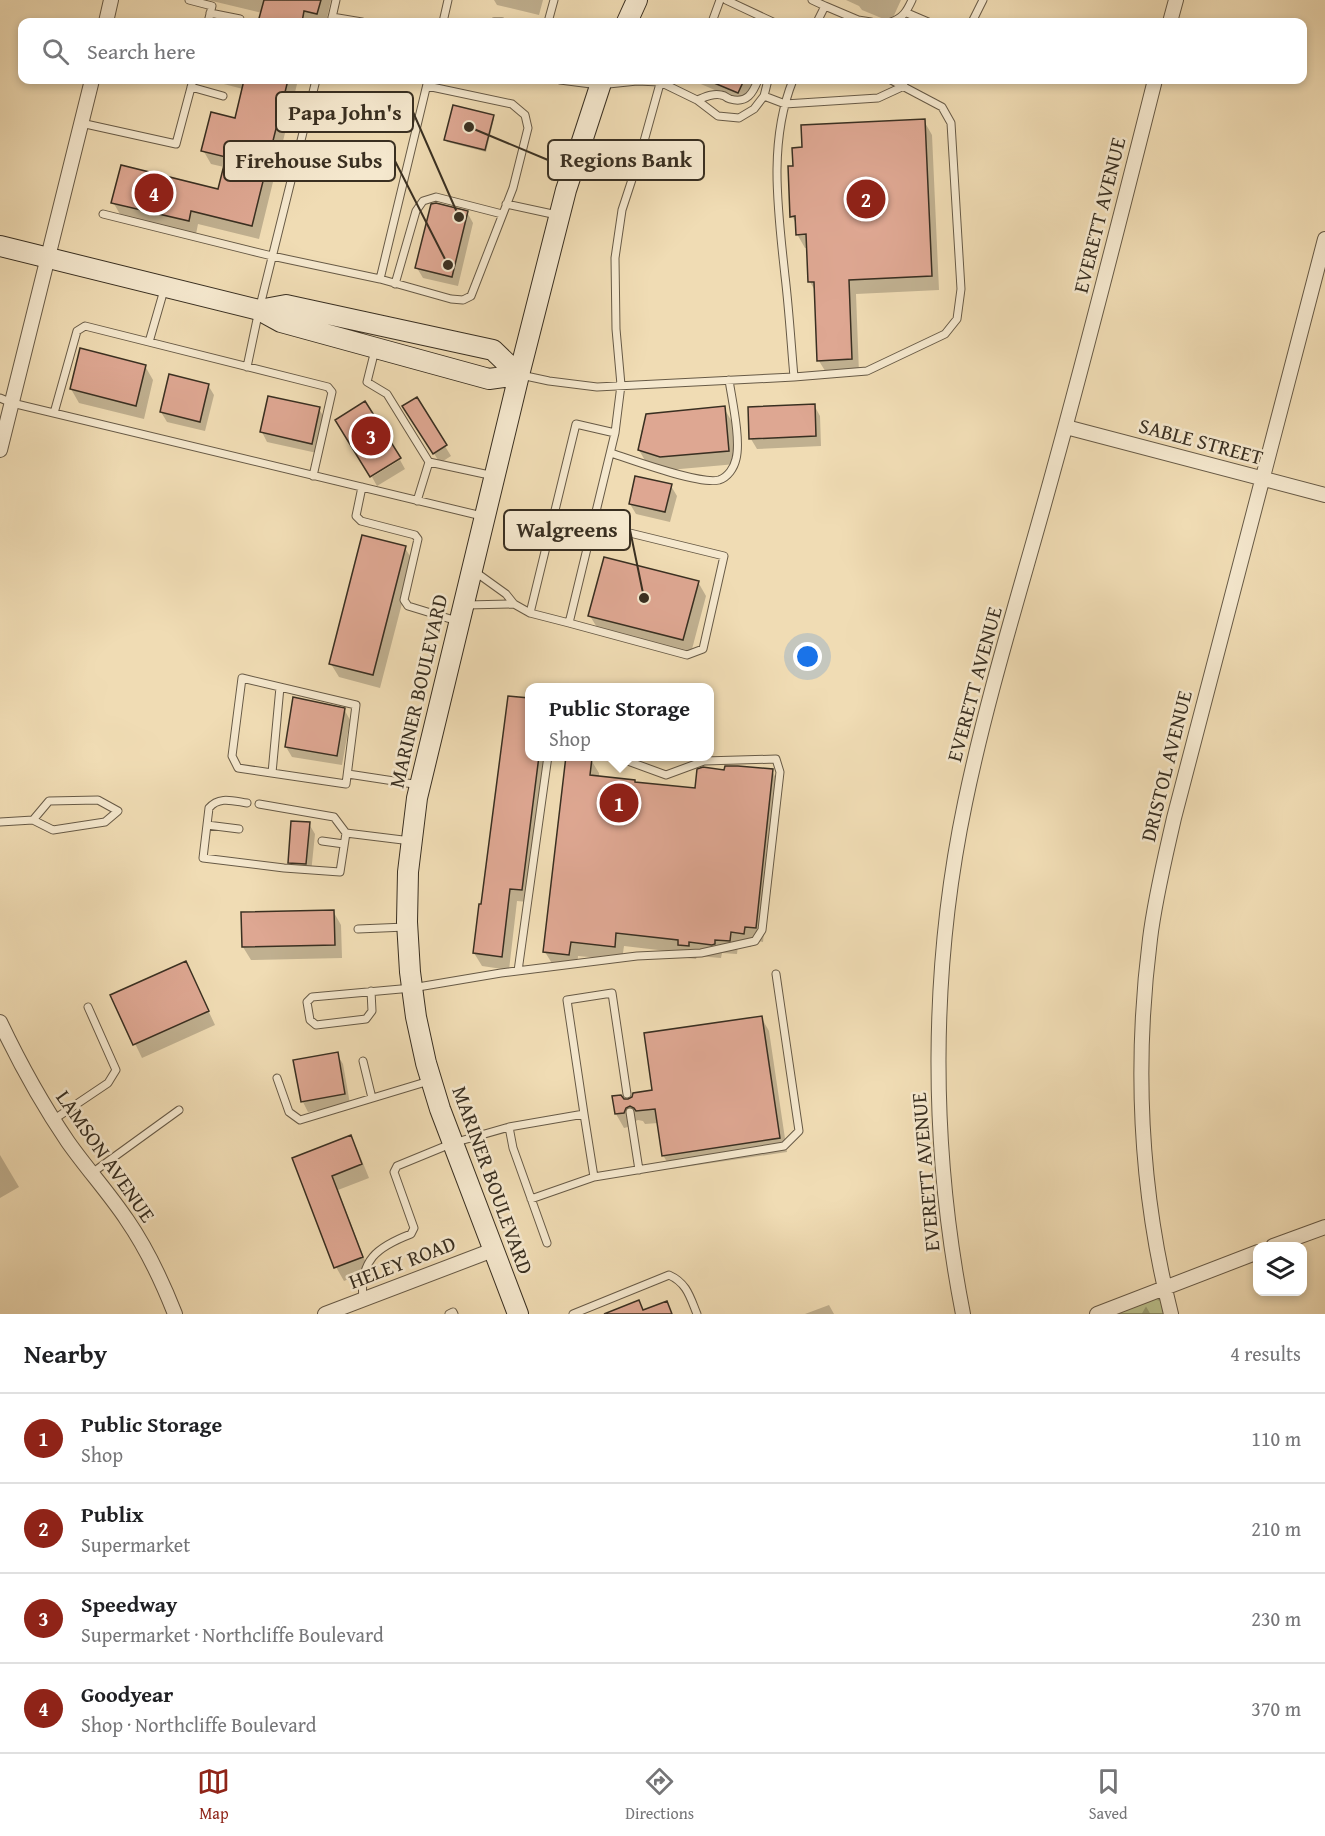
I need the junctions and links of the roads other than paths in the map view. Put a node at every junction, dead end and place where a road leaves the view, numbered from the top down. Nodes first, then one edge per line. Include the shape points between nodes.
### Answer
1 (111, 0) edge
2 (189, 0) edge
3 (336, 0) edge
4 (448, 0) edge
5 (554, 0) edge
6 (637, 0) edge
7 (720, 0) edge
8 (726, 0) edge
9 (812, 0) edge
10 (912, 0) edge
11 (983, 0) edge
12 (1176, 0) edge
13 (825, 6) junction
14 (210, 13) junction
15 (907, 13) junction
16 (107, 18) edge
17 (209, 18) edge
18 (231, 18) edge
19 (332, 18) edge
20 (443, 18) edge
21 (549, 18) edge
22 (629, 18) edge
23 (713, 18) edge
24 (764, 18) edge
25 (819, 18) edge
26 (853, 18) edge
27 (901, 18) edge
28 (919, 18) edge
29 (974, 18) edge
30 (1171, 18) edge
31 (91, 84) edge
32 (192, 84) edge
33 (194, 84) edge
34 (315, 84) edge
35 (428, 84) edge
36 (432, 84) edge
37 (600, 84) edge
38 (659, 84) edge
39 (667, 84) edge
40 (756, 84) edge
41 (767, 84) edge
42 (792, 84) edge
43 (900, 84) edge
44 (1154, 84) edge
45 (904, 86) junction
46 (223, 96) dead end
47 (764, 96) junction
48 (697, 100) junction
49 (785, 104) junction
50 (81, 123) junction
51 (506, 204) junction
52 (103, 214) dead end
53 (502, 214) junction
54 (560, 216) junction
55 (1325, 239) edge
56 (0, 246) edge
57 (272, 256) junction
58 (48, 258) junction
59 (380, 279) junction
60 (395, 284) junction
61 (165, 287) junction
62 (259, 310) junction
63 (149, 342) junction
64 (376, 348) junction
65 (247, 367) junction
66 (519, 375) junction
67 (794, 377) junction
68 (729, 380) junction
69 (621, 385) junction
70 (6, 401) edge
71 (54, 413) junction
72 (1066, 427) junction
73 (615, 433) junction
74 (0, 450) edge
75 (611, 453) junction
76 (429, 462) junction
77 (313, 476) junction
78 (494, 476) junction
79 (1263, 479) junction
80 (362, 487) junction
81 (1325, 495) edge
82 (417, 501) junction
83 (485, 517) junction
84 (593, 524) junction
85 (472, 569) junction
86 (514, 604) junction
87 (462, 613) junction
88 (530, 613) junction
89 (569, 623) junction
90 (280, 687) junction
91 (547, 761) edge
92 (628, 761) edge
93 (704, 761) edge
94 (714, 761) edge
95 (272, 773) junction
96 (348, 774) junction
97 (420, 785) junction
98 (247, 803) dead end
99 (259, 804) dead end
100 (33, 820) junction
101 (0, 822) edge
102 (207, 825) junction
103 (238, 829) dead end
104 (346, 833) junction
105 (322, 841) dead end
106 (411, 841) junction
107 (344, 844) junction
108 (407, 927) junction
109 (358, 929) dead end
110 (518, 971) junction
111 (776, 974) dead end
112 (412, 988) junction
113 (371, 991) junction
114 (88, 1007) dead end
115 (1, 1025) edge
116 (363, 1061) dead end
117 (277, 1078) dead end
118 (431, 1080) junction
119 (627, 1094) dead end
120 (372, 1098) junction
121 (179, 1110) dead end
122 (630, 1112) dead end
123 (584, 1114) junction
124 (53, 1120) junction
125 (509, 1127) junction
126 (453, 1143) junction
127 (639, 1170) junction
128 (92, 1173) junction
129 (594, 1177) junction
130 (531, 1199) junction
131 (1325, 1227) edge
132 (1284, 1242) edge
133 (547, 1243) dead end
134 (493, 1250) junction
135 (1253, 1254) edge
136 (1164, 1287) junction
137 (359, 1303) junction
138 (175, 1314) edge
139 (325, 1314) edge
140 (449, 1314) edge
141 (454, 1314) edge
142 (518, 1314) edge
143 (573, 1314) edge
144 (697, 1314) edge
145 (963, 1314) edge
146 (1097, 1314) edge
147 (1171, 1314) edge

1 - 16 street
2 - 14 lane via 212,6
3 - 19 lane
4 - 20 lane
5 - 21 lane
6 - 22 main road
7 - 23 lane
8 - 24 lane
9 - 13 lane
10 - 15 lane
11 - 29 lane
12 - 30 street
13 - 25 lane
13 - 26 lane
14 - 17 lane
14 - 18 lane
15 - 27 lane
15 - 28 lane
31 - 50 street
32 - 50 lane via 176,144
33 - 46 lane
34 - 57 lane
35 - 59 lane
36 - 51 lane via 512,104 525,115 528,128
37 - 54 main road, MARINER BOULEVARD
38 - 69 lane via 622,210 615,258
39 - 48 lane
40 - 48 lane via 745,100 713,94
41 - 47 lane
42 - 49 lane
43 - 45 lane
44 - 72 street, EVERETT AVENUE
45 - 49 lane via 878,98
45 - 67 lane via 942,107 951,123 961,289 957,319 945,334 867,371
47 - 48 lane via 740,118 718,116
47 - 49 lane
49 - 67 lane via 778,138 778,204
50 - 58 street
51 - 53 lane
51 - 54 lane
52 - 57 lane
53 - 60 lane via 471,296 451,299
53 - 60 lane via 436,197 423,201 416,211
54 - 66 main road, MARINER BOULEVARD
55 - 79 street, DRISTOL AVENUE
56 - 58 main road
57 - 59 lane
57 - 62 lane
58 - 61 main road
58 - 70 street
59 - 60 lane
61 - 62 main road
61 - 63 lane
62 - 64 main road via 281,322
62 - 65 lane
62 - 66 main road via 286,305 493,350
63 - 65 lane
63 - 71 lane via 85,326 77,331
64 - 66 main road via 489,379
64 - 76 lane via 367,382 387,394
65 - 77 lane via 328,387 332,392
66 - 69 lane via 597,387
66 - 78 main road, MARINER BOULEVARD
67 - 68 lane
68 - 69 lane
68 - 75 lane via 737,448 734,465 724,477 703,479 658,470
69 - 73 lane
70 - 71 lane
70 - 74 street
71 - 77 lane
72 - 79 street, SABLE STREET
72 - 145 street, EVERETT AVENUE via 964,805 944,939 938,1052 940,1143 946,1211
73 - 75 lane
73 - 88 lane via 576,424
75 - 84 lane
76 - 78 lane
76 - 82 lane
77 - 80 lane
78 - 83 main road, MARINER BOULEVARD
79 - 81 street, SABLE STREET
79 - 136 street, DRISTOL AVENUE via 1174,818 1150,937 1144,993 1141,1112 1146,1180
80 - 82 lane
80 - 87 lane via 356,516 361,521 415,534 418,539 404,600 408,606
82 - 83 lane
83 - 85 main road, MARINER BOULEVARD
84 - 89 lane
84 - 89 lane via 724,556 703,649 687,655
85 - 86 lane
85 - 87 main road, MARINER BOULEVARD
86 - 87 lane
86 - 88 lane
87 - 97 main road, MARINER BOULEVARD
88 - 89 lane
90 - 95 lane
90 - 95 lane via 242,678 232,756 238,768
90 - 96 lane via 357,705
91 - 110 lane
92 - 93 lane via 666,775
94 - 110 lane via 776,759 780,772 762,930 755,941 701,953 637,956
95 - 96 lane via 346,784
96 - 97 lane
97 - 106 main road, MARINER BOULEVARD
98 - 102 lane via 213,803
99 - 104 lane via 334,817
100 - 100 lane via 53,830 105,822 118,811 98,800 49,801
100 - 101 lane
102 - 103 lane
102 - 107 lane via 203,858 340,872
104 - 106 lane
104 - 107 lane
105 - 107 lane
106 - 108 main road, MARINER BOULEVARD
108 - 109 lane
108 - 112 main road, MARINER BOULEVARD
110 - 112 lane
111 - 127 lane via 799,1131 784,1146
112 - 113 lane
112 - 118 main road, MARINER BOULEVARD
113 - 113 lane via 312,997 307,1002 310,1020 316,1025 366,1019 372,1011
114 - 124 lane via 116,1070 108,1083
115 - 124 street, LAMSON AVENUE
116 - 120 lane
117 - 120 lane via 290,1112 300,1120
118 - 120 lane
118 - 126 main road, MARINER BOULEVARD
119 - 123 lane via 612,993 567,1000
121 - 128 lane
122 - 127 lane
123 - 125 lane
123 - 129 lane
124 - 128 street, LAMSON AVENUE
125 - 126 lane
125 - 130 lane
126 - 134 main road, MARINER BOULEVARD
126 - 137 lane via 397,1166 394,1172 414,1228 411,1234 375,1254 361,1282
127 - 129 lane
128 - 138 street, LAMSON AVENUE via 128,1221
129 - 130 lane
130 - 133 lane
131 - 132 street
134 - 137 street, HELEY ROAD
134 - 142 main road, MARINER BOULEVARD
135 - 136 street
136 - 146 street
136 - 147 street, DRISTOL AVENUE
137 - 139 street, HELEY ROAD
140 - 141 lane
143 - 144 lane via 669,1275 679,1279

